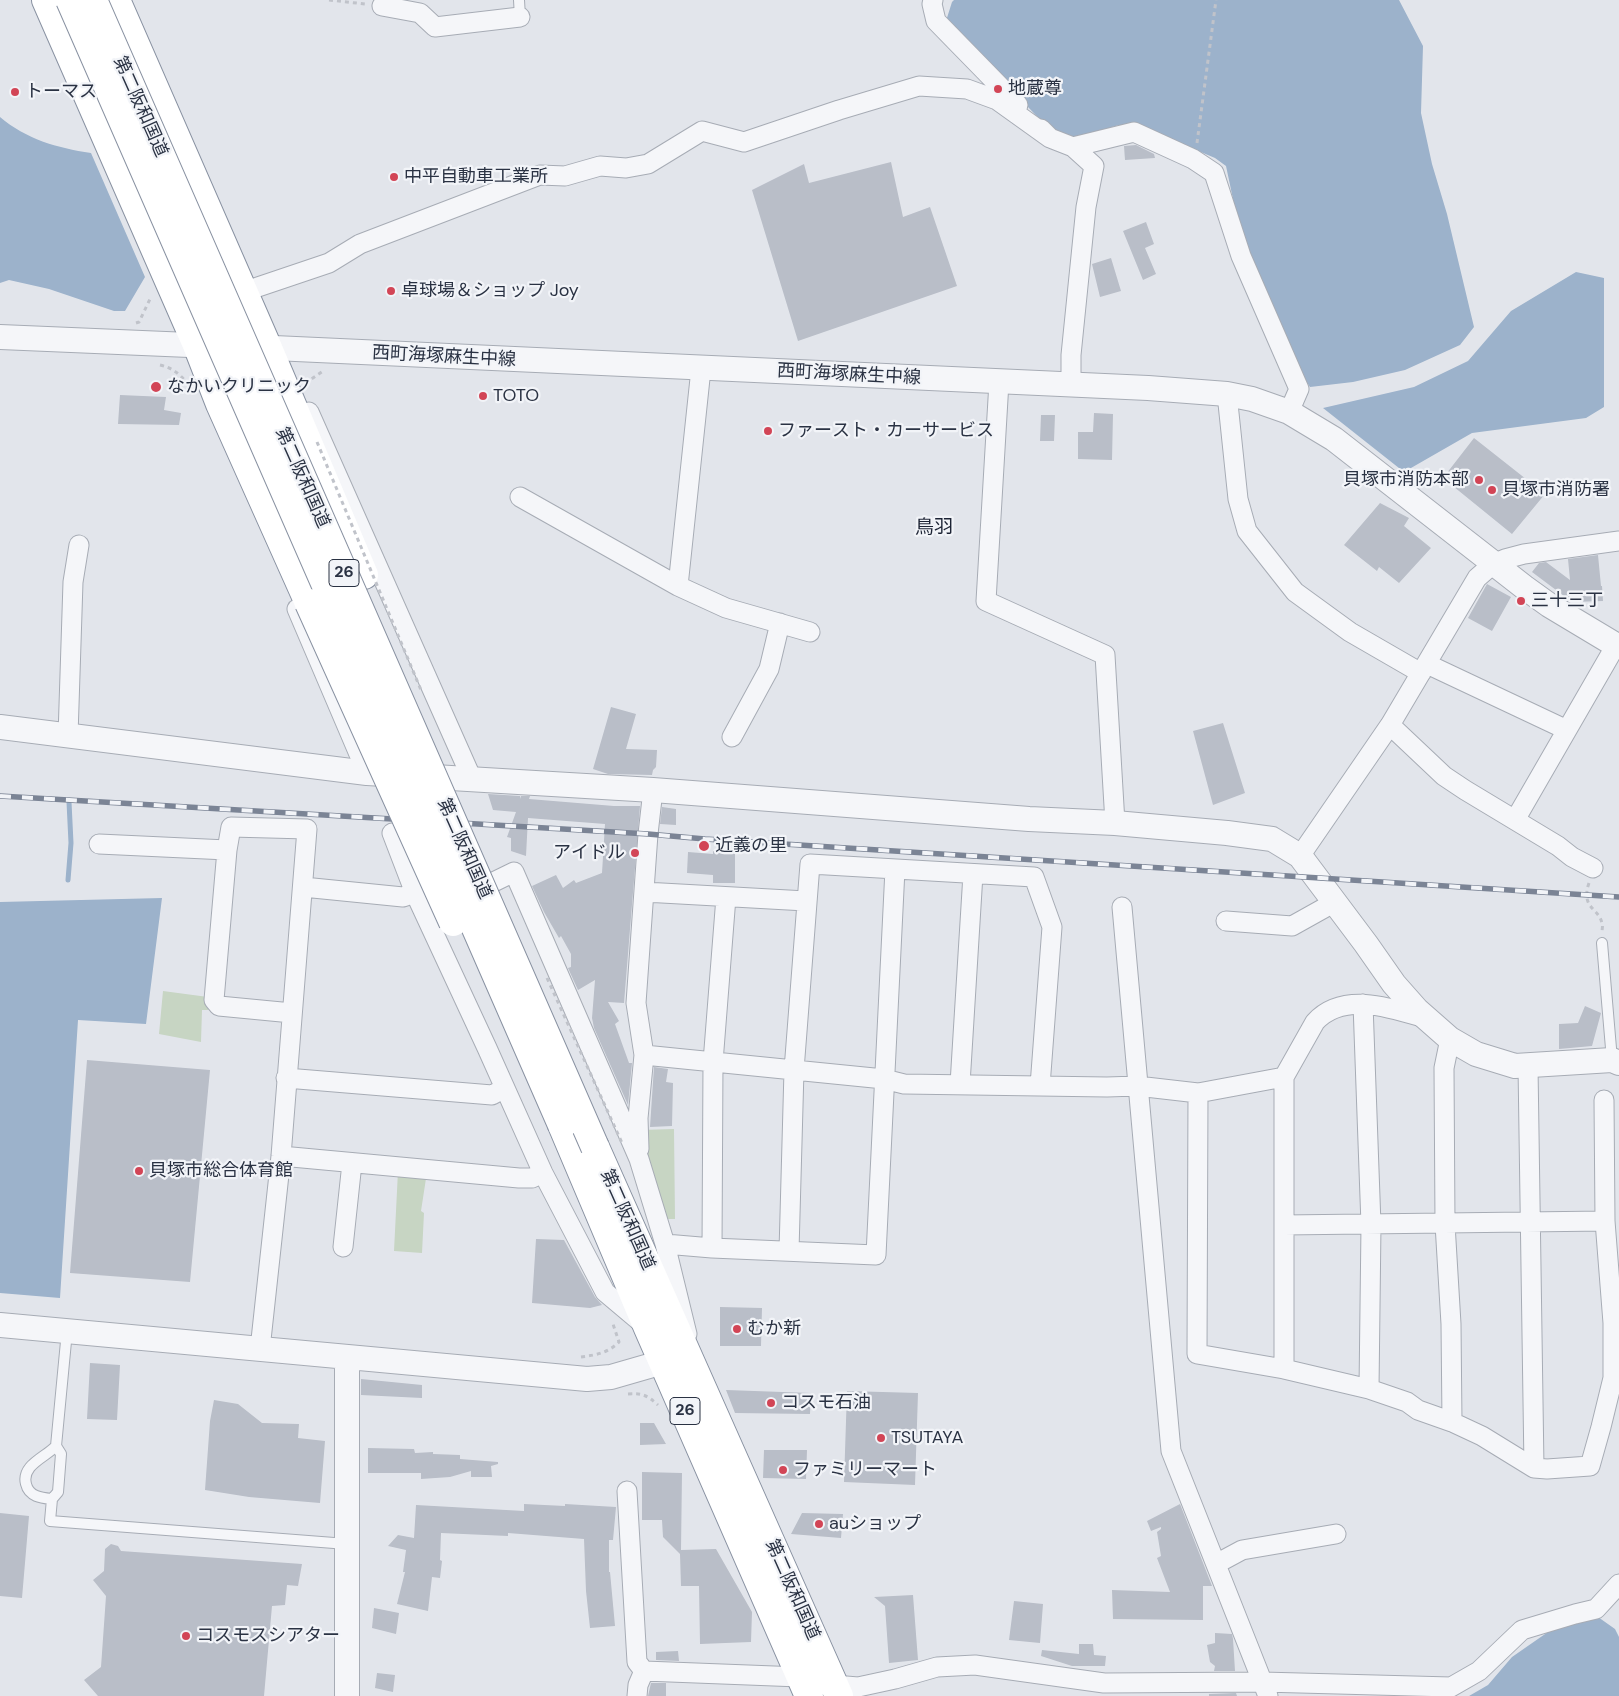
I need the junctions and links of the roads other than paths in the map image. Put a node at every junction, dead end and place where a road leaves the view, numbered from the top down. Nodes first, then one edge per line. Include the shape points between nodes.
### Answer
1 (46, 0) edge
2 (70, 0) edge
3 (93, 0) edge
4 (116, 0) edge
5 (930, 1) edge
6 (382, 6) road end
7 (520, 8) edge
8 (1050, 138) junction
9 (1072, 147) junction
10 (243, 292) junction
11 (0, 337) edge
12 (197, 345) junction
13 (268, 348) junction
14 (701, 369) junction
15 (999, 382) junction
16 (1072, 385) junction
17 (297, 391) junction
18 (1227, 394) junction
19 (220, 404) junction
20 (1289, 412) junction
21 (520, 497) dead end
22 (1619, 542) edge
23 (79, 545) dead end
24 (1493, 564) junction
25 (678, 586) junction
26 (780, 623) junction
27 (810, 632) dead end
28 (1617, 646) edge
29 (1424, 669) junction
30 (1390, 725) junction
31 (0, 727) edge
32 (1567, 730) junction
33 (68, 736) junction
34 (732, 737) dead end
35 (367, 773) junction
36 (472, 779) junction
37 (653, 790) junction
38 (1515, 820) junction
39 (1115, 823) junction
40 (392, 833) dead end
41 (99, 844) dead end
42 (228, 850) junction
43 (1300, 856) junction
44 (1594, 868) road end
45 (895, 869) junction
46 (973, 874) junction
47 (303, 887) junction
48 (644, 892) junction
49 (415, 893) junction
50 (726, 897) junction
51 (806, 901) junction
52 (1335, 902) junction
53 (1122, 907) dead end
54 (426, 916) junction
55 (1226, 921) dead end
56 (1602, 943) road end
57 (1363, 1004) junction
58 (292, 1013) junction
59 (1428, 1019) junction
60 (1450, 1039) junction
61 (644, 1055) junction
62 (713, 1062) junction
63 (1615, 1062) edge
64 (1528, 1066) junction
65 (794, 1070) junction
66 (1284, 1077) junction
67 (286, 1078) junction
68 (884, 1080) junction
69 (960, 1084) junction
70 (1040, 1086) junction
71 (1137, 1086) junction
72 (506, 1088) junction
73 (1198, 1093) junction
74 (1604, 1100) dead end
75 (555, 1129) junction
76 (608, 1144) junction
77 (281, 1156) junction
78 (639, 1159) junction
79 (352, 1163) junction
80 (542, 1173) junction
81 (1605, 1221) junction
82 (1530, 1222) junction
83 (1371, 1224) junction
84 (1445, 1224) junction
85 (1284, 1225) junction
86 (665, 1244) junction
87 (343, 1247) dead end
88 (712, 1248) junction
89 (789, 1251) junction
90 (0, 1325) edge
91 (648, 1328) junction
92 (67, 1331) junction
93 (260, 1349) junction
94 (673, 1354) junction
95 (348, 1358) junction
96 (1284, 1369) junction
97 (1369, 1389) junction
98 (1452, 1422) junction
99 (56, 1446) junction
100 (1534, 1468) junction
101 (627, 1491) dead end
102 (52, 1499) junction
103 (1336, 1534) dead end
104 (347, 1544) junction
105 (1216, 1564) junction
106 (1619, 1584) edge
107 (644, 1671) junction
108 (805, 1686) edge
109 (1265, 1689) edge
110 (836, 1691) edge
111 (347, 1696) edge
112 (637, 1696) edge

1 - 12 highway
2 - 75 highway, 第二阪和国道 / 26, bridge
3 - 76 highway, 第二阪和国道 / 26, bridge
4 - 10 highway
5 - 8 street via 936,21
6 - 7 street via 420,13 435,27
8 - 9 street
8 - 10 street via 997,100 967,89 919,86 744,142 702,131 648,164 626,168 600,166 565,176 540,175 360,244 329,263
9 - 16 street via 1094,166 1086,207 1071,355
9 - 20 street via 1134,132 1193,159 1214,173 1241,256 1299,389
10 - 13 highway
11 - 12 street, 西町海塚麻生中線
12 - 13 street, 西町海塚麻生中線
12 - 19 highway
13 - 14 street, 西町海塚麻生中線
13 - 17 highway
14 - 15 street, 西町海塚麻生中線
14 - 25 street
15 - 16 street, 西町海塚麻生中線
15 - 39 street via 986,601 1105,655
16 - 18 street, 西町海塚麻生中線
17 - 36 street via 308,408
17 - 76 highway via 364,575
18 - 20 street, 西町海塚麻生中線
18 - 29 street via 1238,499 1247,530 1295,592 1350,632
19 - 35 street via 222,434
19 - 75 highway, bridge via 309,603
20 - 24 street, 西町海塚麻生中線 via 1334,439
21 - 25 street
22 - 24 street via 1524,554
23 - 33 street via 73,582
24 - 28 street, 西町海塚麻生中線 via 1550,606
24 - 29 street via 1477,578
25 - 26 street via 726,608
26 - 27 street
26 - 34 street via 769,669
28 - 32 street
29 - 30 street
29 - 32 street
30 - 38 street via 1444,776
30 - 43 street
31 - 33 street
32 - 38 street
33 - 35 street
35 - 36 street
36 - 37 street
37 - 39 street
37 - 48 street
38 - 44 street
39 - 43 street via 1272,839
40 - 49 street
41 - 42 street
42 - 47 street via 231,827 307,830
42 - 58 street via 214,1000 219,1006
43 - 52 street
45 - 46 street
45 - 51 street via 810,864
45 - 68 street
46 - 69 street
46 - 70 street via 1034,877 1052,927
47 - 49 street via 403,897
47 - 58 street
48 - 50 street
48 - 61 street via 636,1003
49 - 54 street
50 - 51 street
50 - 62 street
51 - 65 street
52 - 55 street via 1292,926 1252,931
52 - 59 street via 1394,984
53 - 71 street
54 - 72 street
54 - 78 street via 514,872
56 - 63 lane
57 - 59 street
57 - 66 street via 1336,1008 1320,1016
57 - 83 street
58 - 67 street
59 - 60 street
60 - 64 street via 1476,1054 1514,1066
60 - 84 street via 1444,1068
61 - 62 street
61 - 78 street via 638,1118
62 - 65 street
62 - 88 street
63 - 64 street
64 - 82 street
65 - 68 street
65 - 89 street
66 - 73 street
66 - 85 street
67 - 72 street via 492,1095
67 - 77 street
68 - 69 street via 904,1084
68 - 89 street via 876,1255
69 - 70 street
70 - 71 street
71 - 73 street
71 - 105 street via 1171,1451
72 - 80 street
73 - 96 street via 1197,1354
74 - 81 street
75 - 91 highway, 第二阪和国道 / 26 via 588,1187
76 - 94 highway, 第二阪和国道 / 26
77 - 79 street
77 - 93 street
78 - 86 street
79 - 80 street via 519,1178 532,1178
79 - 87 street
80 - 91 street via 605,1292
81 - 82 street
81 - 100 street via 1613,1378 1590,1466
82 - 84 street
82 - 100 street
83 - 84 street
83 - 85 street
83 - 97 street
84 - 98 street
85 - 96 street
86 - 88 street
86 - 94 street via 688,1332
88 - 89 street
90 - 92 street
91 - 94 highway, 第二阪和国道 / 26
92 - 93 street
92 - 99 lane
93 - 95 street
94 - 95 street via 611,1377 587,1379
94 - 108 highway, 第二阪和国道 / 26
94 - 110 highway, 第二阪和国道 / 26
95 - 104 street
96 - 97 street
97 - 98 street
98 - 100 street
99 - 102 lane via 61,1454 58,1492
99 - 102 lane via 28,1470 26,1476 32,1494
101 - 107 street via 637,1662
102 - 104 lane via 50,1521
103 - 105 street via 1242,1550
104 - 111 street
105 - 109 street
106 - 109 street via 1596,1609 1522,1630 1479,1672 1451,1688
107 - 108 street
107 - 112 street
108 - 110 street
109 - 110 street via 1104,1683 975,1665 937,1667

